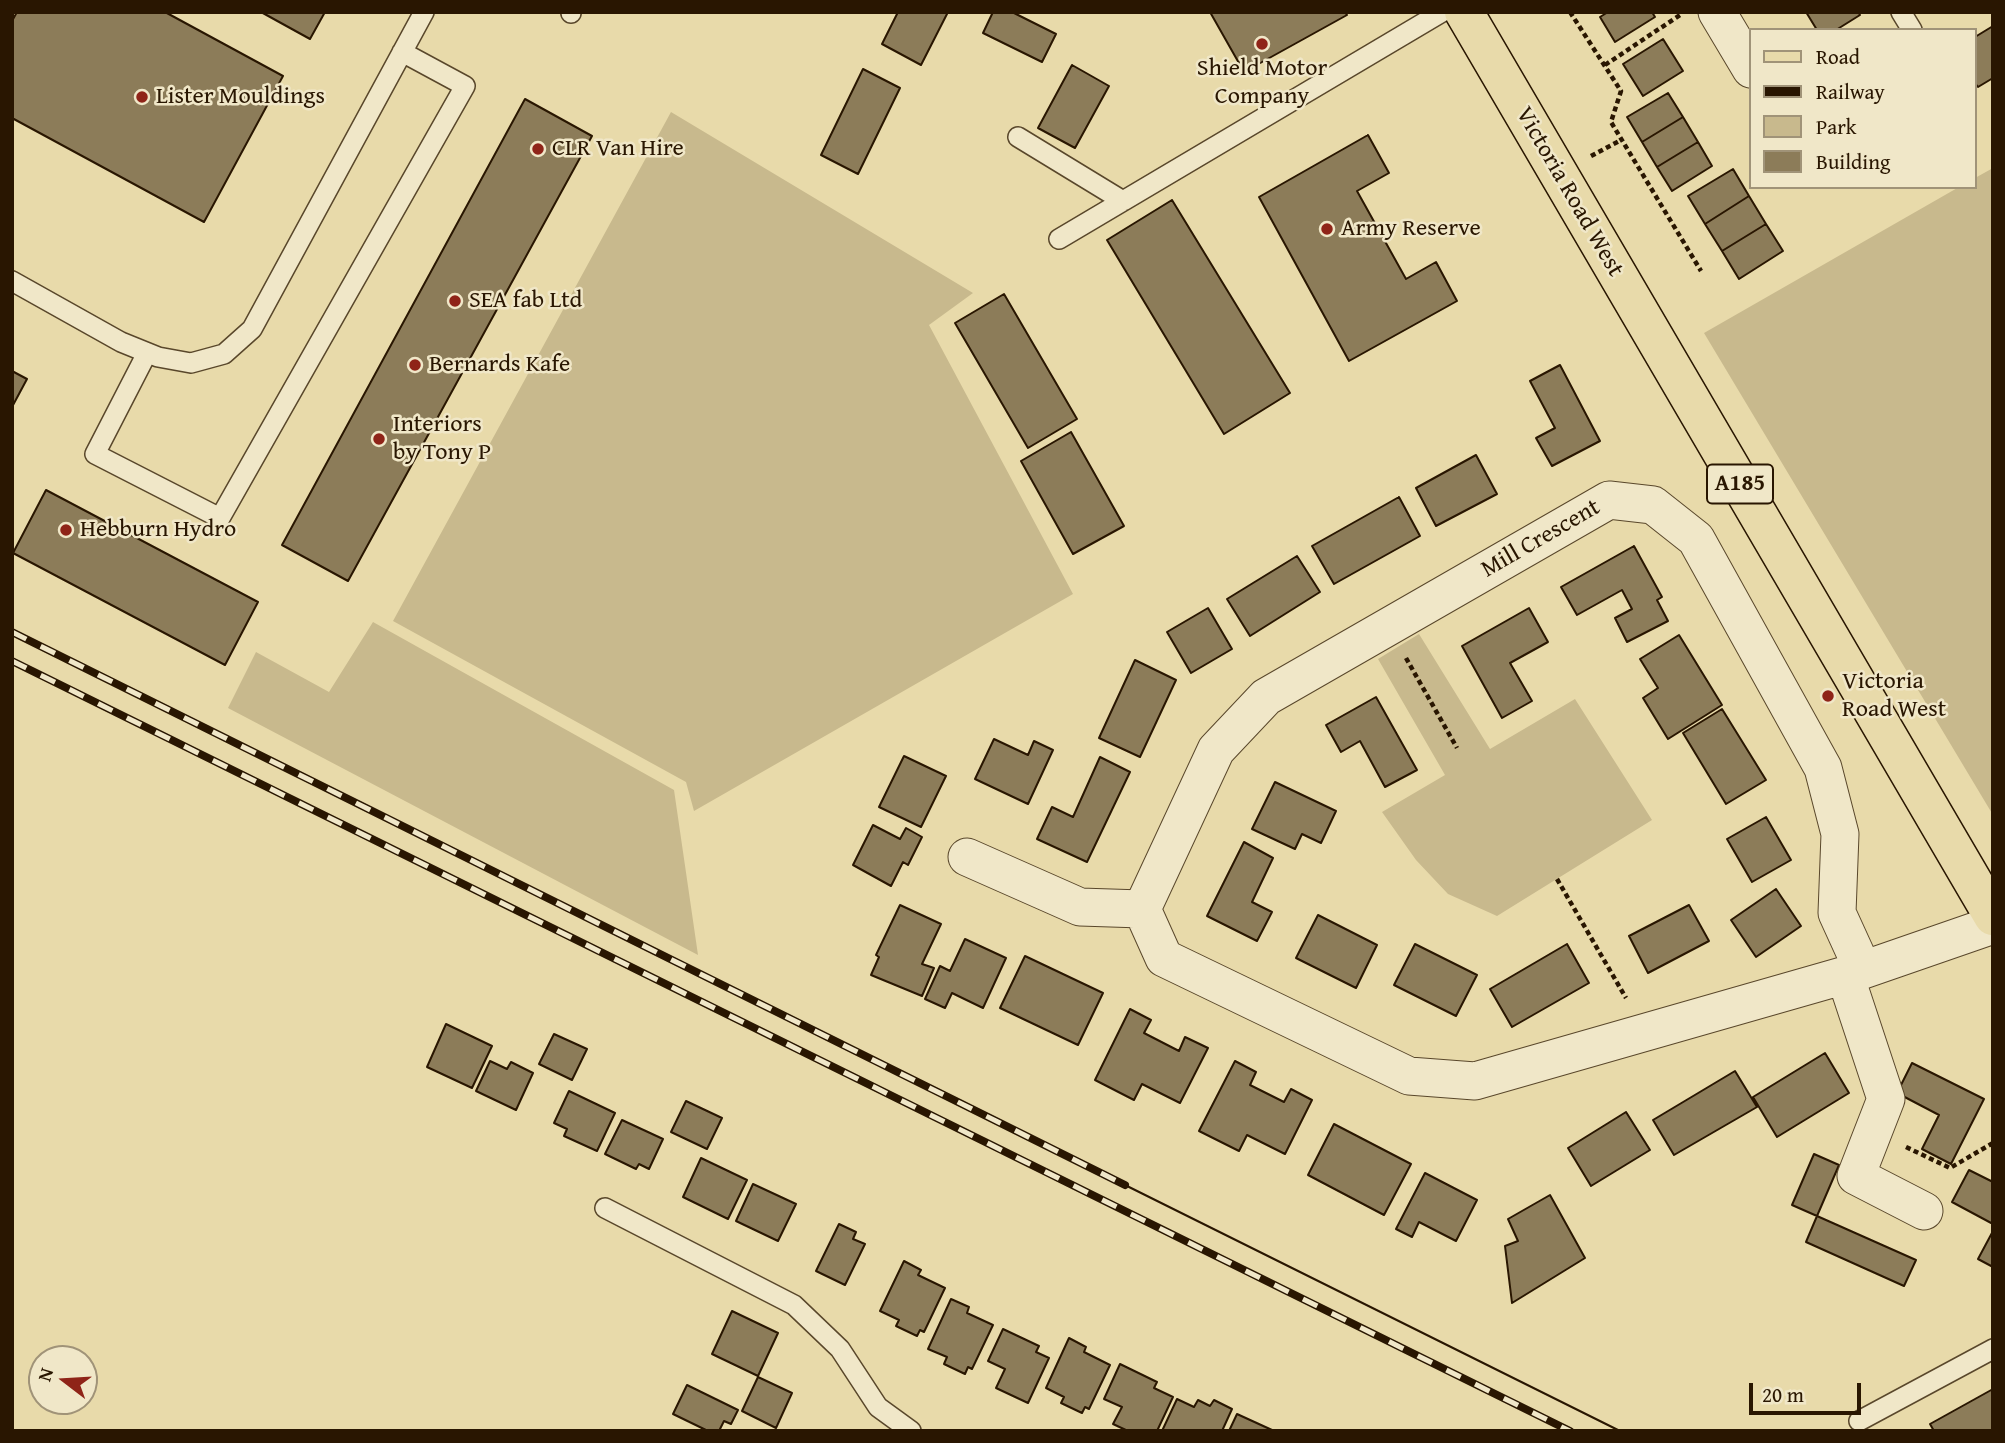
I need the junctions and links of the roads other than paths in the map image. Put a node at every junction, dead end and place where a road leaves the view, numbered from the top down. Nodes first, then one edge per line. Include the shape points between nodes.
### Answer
1 (424, 12) edge
2 (1442, 12) edge
3 (1464, 12) edge
4 (1717, 12) edge
5 (1901, 12) edge
6 (1911, 28) edge
7 (402, 52) junction
8 (1750, 67) edge
9 (1018, 137) dead end
10 (1123, 201) junction
11 (1059, 239) dead end
12 (12, 281) edge
13 (147, 353) junction
14 (967, 857) dead end
15 (1142, 909) junction
16 (1993, 916) edge
17 (1993, 925) edge
18 (1854, 973) junction
19 (605, 1208) dead end
20 (1924, 1211) dead end
21 (1993, 1349) edge
22 (1859, 1421) dead end
23 (911, 1431) edge

1 - 7 lane
2 - 10 lane
3 - 16 main road, Victoria Road West / A185
4 - 8 street
5 - 6 lane
7 - 13 lane via 252,329 224,354 191,363
7 - 13 lane via 466,86 220,518 95,454
9 - 10 lane
10 - 11 lane
12 - 13 lane
14 - 15 street via 1080,907
15 - 18 street via 1164,958 1409,1076 1475,1081
15 - 18 street, Mill Crescent via 1216,750 1266,697 1609,500 1653,505 1696,539 1823,768 1840,834 1837,913
17 - 18 street
18 - 20 street, Mill Crescent via 1886,1099 1856,1176
19 - 23 lane via 794,1305 840,1349 878,1407
21 - 22 lane

